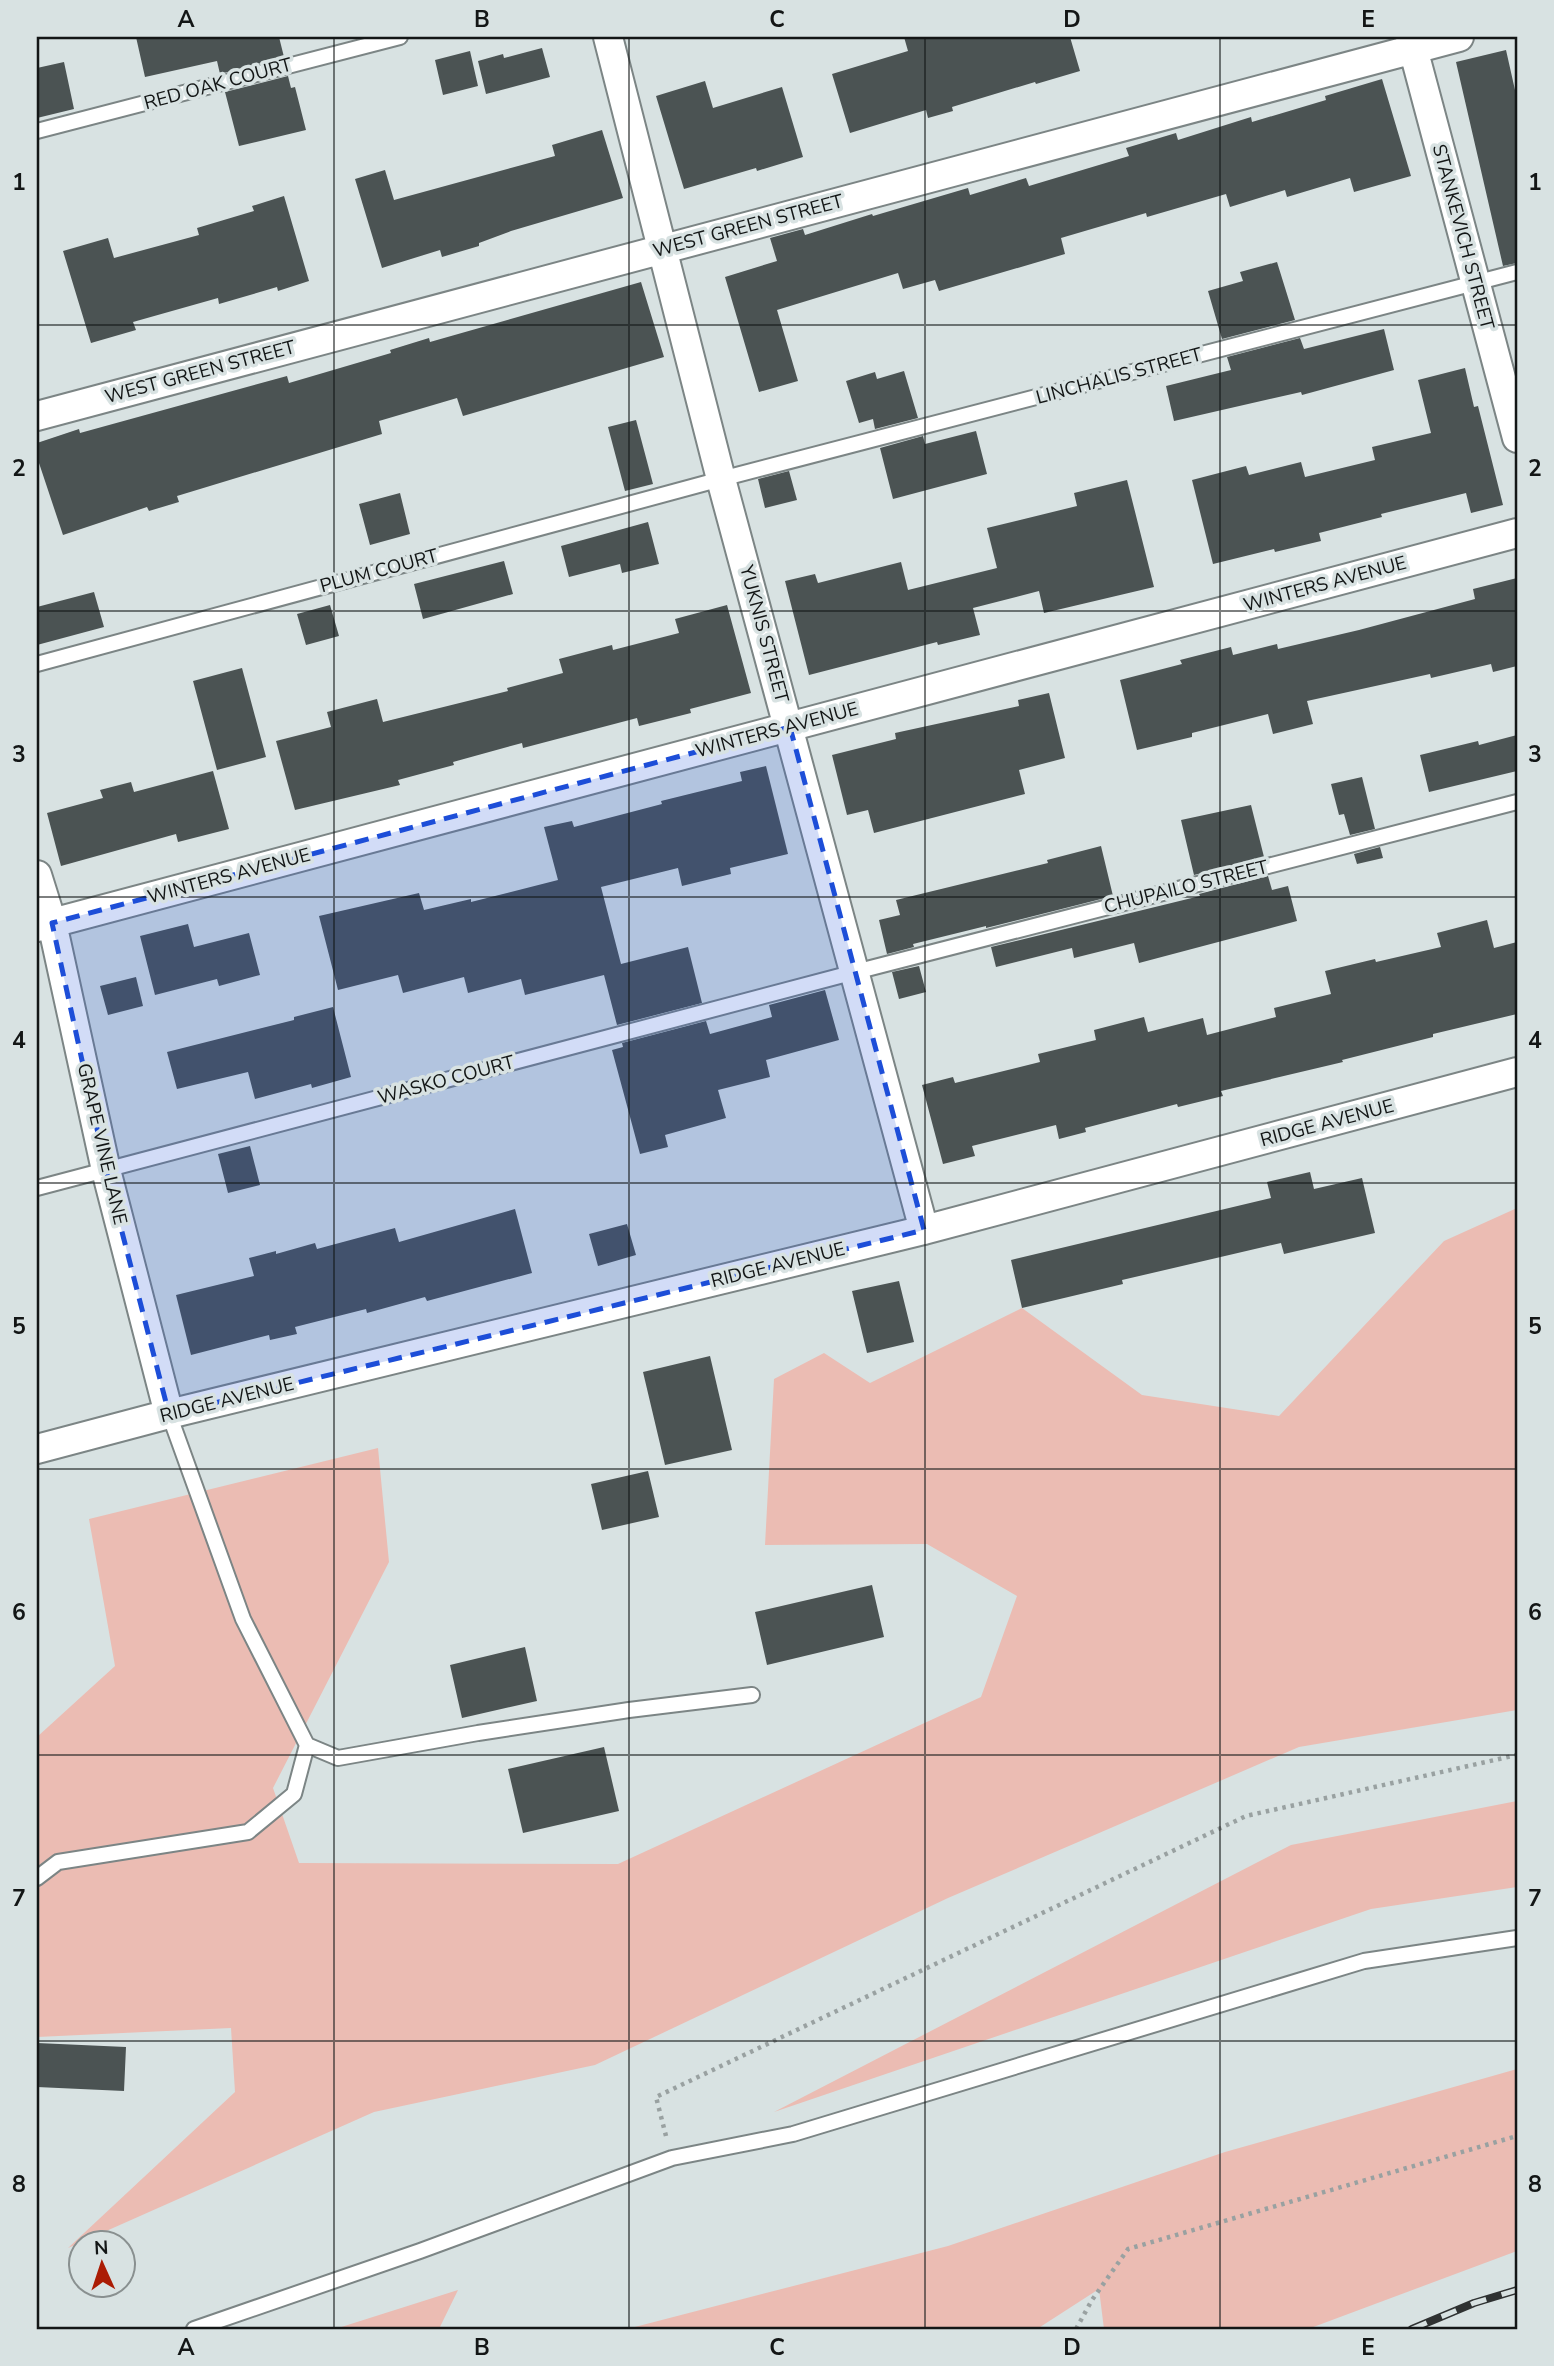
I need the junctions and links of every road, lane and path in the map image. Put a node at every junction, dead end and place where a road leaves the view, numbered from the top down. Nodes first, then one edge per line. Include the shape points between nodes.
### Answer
1 (400, 37) edge
2 (608, 37) edge
3 (1459, 37) edge
4 (1412, 43) edge
5 (37, 131) edge
6 (662, 249) junction
7 (1517, 272) edge
8 (1475, 283) junction
9 (37, 416) edge
10 (1517, 438) edge
11 (721, 479) junction
12 (1517, 533) edge
13 (37, 664) edge
14 (790, 727) junction
15 (1517, 802) edge
16 (37, 875) edge
17 (45, 925) edge
18 (855, 972) junction
19 (1517, 1072) edge
20 (106, 1170) junction
21 (37, 1188) edge
22 (924, 1230) junction
23 (169, 1414) junction
24 (37, 1449) edge
25 (752, 1695) dead end
26 (307, 1745) junction
27 (1517, 1755) edge
28 (37, 1878) edge
29 (1517, 1938) edge
30 (1517, 2136) edge
31 (672, 2158) junction
32 (194, 2329) edge
33 (1076, 2329) edge

1 - 5 lane, RED OAK COURT
2 - 6 street, YUKNIS STREET
3 - 4 street, WEST GREEN STREET
4 - 6 street, WEST GREEN STREET
4 - 8 street, STANKEVICH STREET
6 - 9 street, WEST GREEN STREET
6 - 11 street, YUKNIS STREET
7 - 8 lane, LINCHALIS STREET
8 - 10 street, STANKEVICH STREET
8 - 11 lane, LINCHALIS STREET
11 - 13 lane, PLUM COURT
11 - 14 street, YUKNIS STREET
12 - 14 street, WINTERS AVENUE
14 - 17 street, WINTERS AVENUE
14 - 18 street, YUKNIS STREET
15 - 18 lane, CHUPAILO STREET
16 - 17 street, GRAPE VINE LANE
17 - 20 street, GRAPE VINE LANE
18 - 20 lane, WASKO COURT
18 - 22 street, YUKNIS STREET
19 - 22 street, RIDGE AVENUE
20 - 21 lane, WASKO COURT
20 - 23 street, GRAPE VINE LANE
22 - 23 street, RIDGE AVENUE
23 - 24 street, RIDGE AVENUE
23 - 26 lane via 243,1619
25 - 26 lane via 338,1758
26 - 28 lane via 295,1794 248,1832 58,1863
27 - 31 path via 1246,1816 681,2085 656,2097
29 - 31 lane via 1364,1961 793,2134
30 - 33 path via 1128,2249
31 - 32 lane

